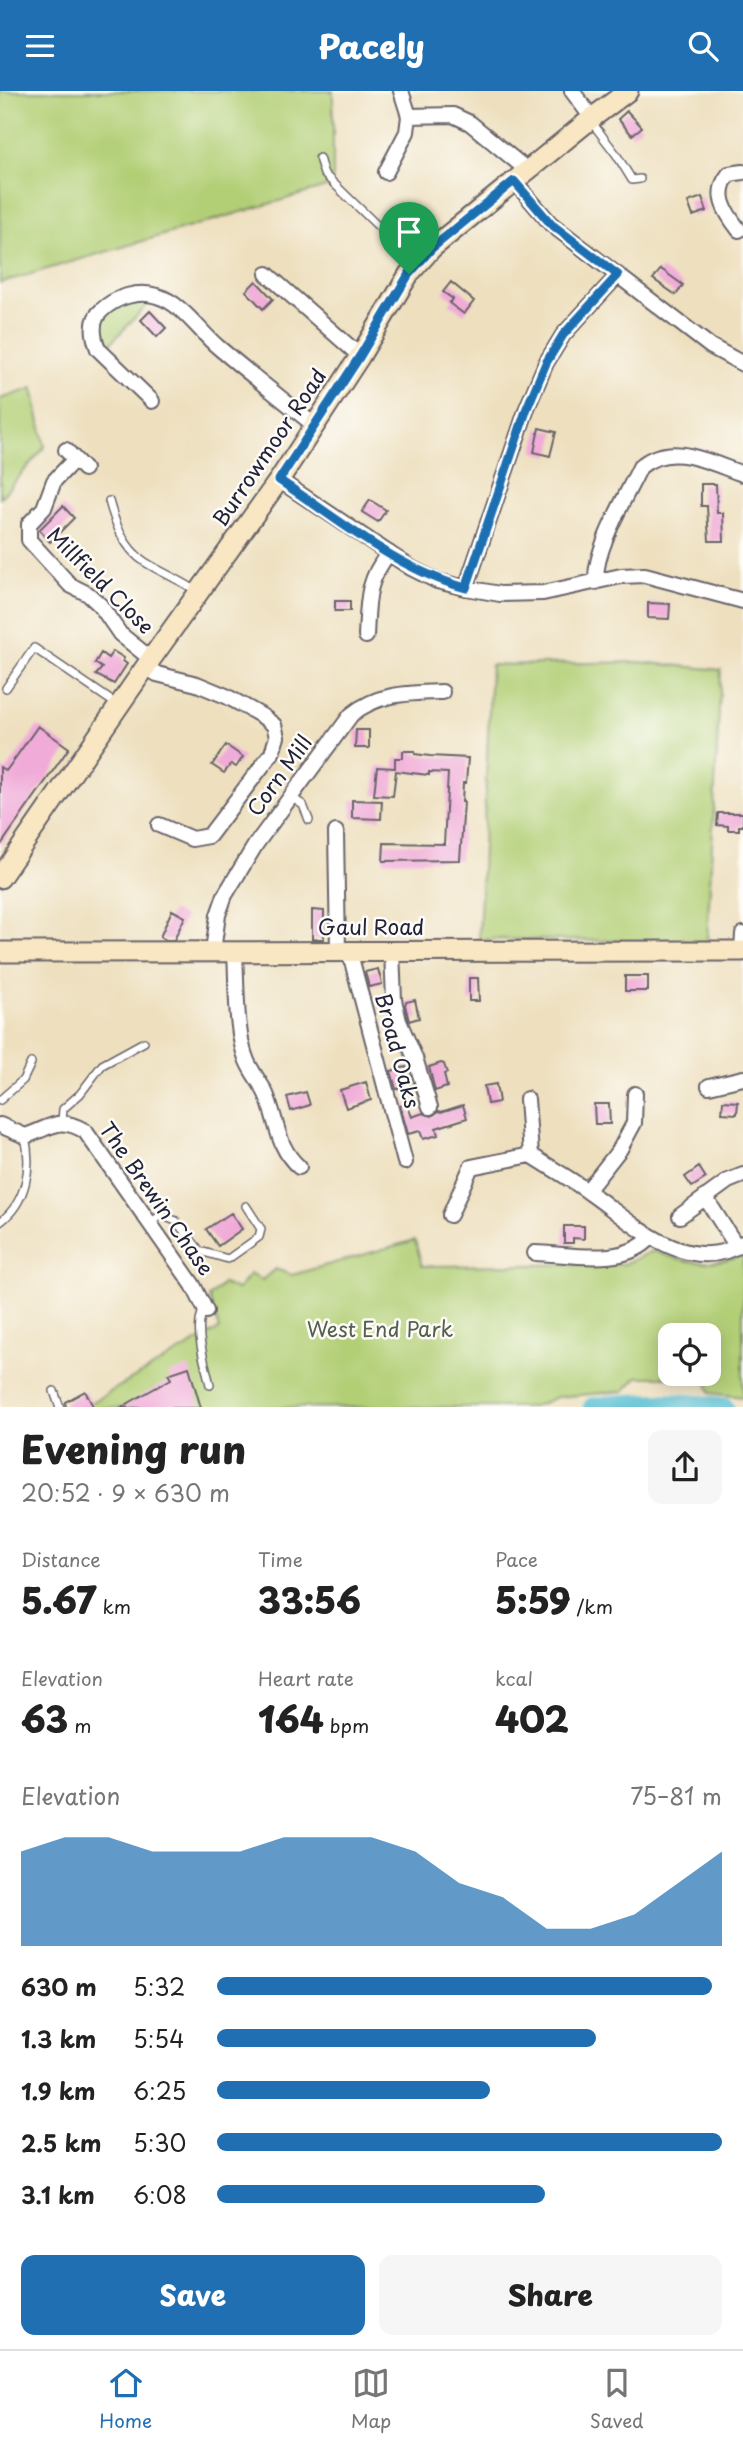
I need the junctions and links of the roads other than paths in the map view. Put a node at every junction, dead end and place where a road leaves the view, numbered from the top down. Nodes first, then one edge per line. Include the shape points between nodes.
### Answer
1 (401, 91) edge
2 (572, 91) edge
3 (628, 91) edge
4 (409, 116) junction
5 (591, 119) junction
6 (318, 158) dead end
7 (743, 172) edge
8 (386, 173) dead end
9 (520, 176) junction
10 (640, 179) dead end
11 (739, 230) dead end
12 (417, 265) junction
13 (267, 274) dead end
14 (618, 275) junction
15 (360, 356) junction
16 (743, 364) edge
17 (152, 401) dead end
18 (314, 425) junction
19 (75, 460) dead end
20 (743, 474) edge
21 (279, 480) junction
22 (109, 501) dead end
23 (389, 553) junction
24 (596, 582) junction
25 (466, 588) junction
26 (198, 593) junction
27 (742, 597) edge
28 (366, 636) dead end
29 (149, 663) junction
30 (6, 688) dead end
31 (442, 692) dead end
32 (119, 706) junction
33 (290, 797) junction
34 (309, 820) dead end
35 (159, 825) dead end
36 (336, 832) dead end
37 (0, 878) edge
38 (743, 945) edge
39 (214, 951) junction
40 (343, 951) junction
41 (392, 951) junction
42 (0, 952) edge
43 (236, 953) junction
44 (144, 1042) dead end
45 (32, 1063) dead end
46 (743, 1078) edge
47 (709, 1086) dead end
48 (635, 1094) dead end
49 (527, 1099) dead end
50 (0, 1100) edge
51 (429, 1107) dead end
52 (62, 1122) junction
53 (0, 1125) edge
54 (25, 1136) junction
55 (531, 1155) junction
56 (405, 1162) dead end
57 (299, 1167) dead end
58 (743, 1175) edge
59 (587, 1191) junction
60 (705, 1197) junction
61 (246, 1206) dead end
62 (450, 1215) dead end
63 (680, 1216) dead end
64 (0, 1222) edge
65 (149, 1224) junction
66 (650, 1237) junction
67 (740, 1245) edge
68 (535, 1253) dead end
69 (205, 1309) joint
70 (210, 1385) dead end
71 (54, 1391) dead end
72 (60, 1407) edge

1 - 4 street
2 - 5 street
3 - 5 street, Burrowmoor Road
4 - 8 street via 407,132
4 - 9 street via 453,115 470,123
5 - 9 street, Burrowmoor Road
5 - 10 lane via 632,180
6 - 12 lane via 324,174
7 - 11 street via 729,173 722,182 721,199
9 - 12 street, Burrowmoor Road
9 - 14 street via 551,224
12 - 15 street, Burrowmoor Road
13 - 15 street
14 - 16 street via 710,345
14 - 25 street via 563,335 546,363
15 - 18 street, Burrowmoor Road
17 - 18 street via 98,349 94,339 98,313 134,294 159,296 177,306 216,345
18 - 21 street, Burrowmoor Road
19 - 29 street, Millfield Close via 54,481 44,509 29,524 29,540 70,585 100,605
20 - 24 street via 684,454 648,460 640,467 603,547
21 - 23 street
21 - 26 street, Burrowmoor Road
22 - 26 lane via 126,543 143,562
23 - 25 street via 437,580
23 - 28 street via 377,567 368,590
24 - 25 street via 543,593 500,594
24 - 27 street via 645,575
26 - 29 street, Burrowmoor Road
29 - 32 street, Burrowmoor Road
29 - 35 street, Millfield Close via 157,674 226,696 274,725 276,737 272,753 209,836 192,839
30 - 32 lane via 34,648
31 - 33 street, Corn Mill via 401,694 362,706 335,734
32 - 37 street, Burrowmoor Road
33 - 34 lane via 303,805
33 - 39 street, Corn Mill via 225,895
36 - 40 street, Broad Oaks
38 - 41 street, Gaul Road
39 - 42 street, Gaul Road
39 - 43 street, Gaul Road
40 - 41 street, Gaul Road
40 - 43 street, Gaul Road
40 - 56 street, Broad Oaks
41 - 51 street via 394,1000
43 - 57 street via 247,1060 266,1094 289,1159
44 - 52 lane via 102,1065 63,1109
45 - 50 lane via 23,1080
46 - 47 street
48 - 59 street via 634,1123
49 - 55 street
52 - 54 street
52 - 65 street, The Brewin Chase via 85,1131
53 - 54 street
54 - 64 lane via 28,1180 11,1214
55 - 59 street
55 - 62 street via 471,1167
58 - 60 street
59 - 66 street
60 - 63 street
60 - 67 street
61 - 65 lane via 261,1229 260,1237 228,1259 200,1251 176,1221 161,1215
65 - 69 street, The Brewin Chase
66 - 67 street via 677,1251 693,1253 716,1253
66 - 68 street via 641,1248 624,1254
69 - 70 lane via 199,1317
71 - 72 lane

